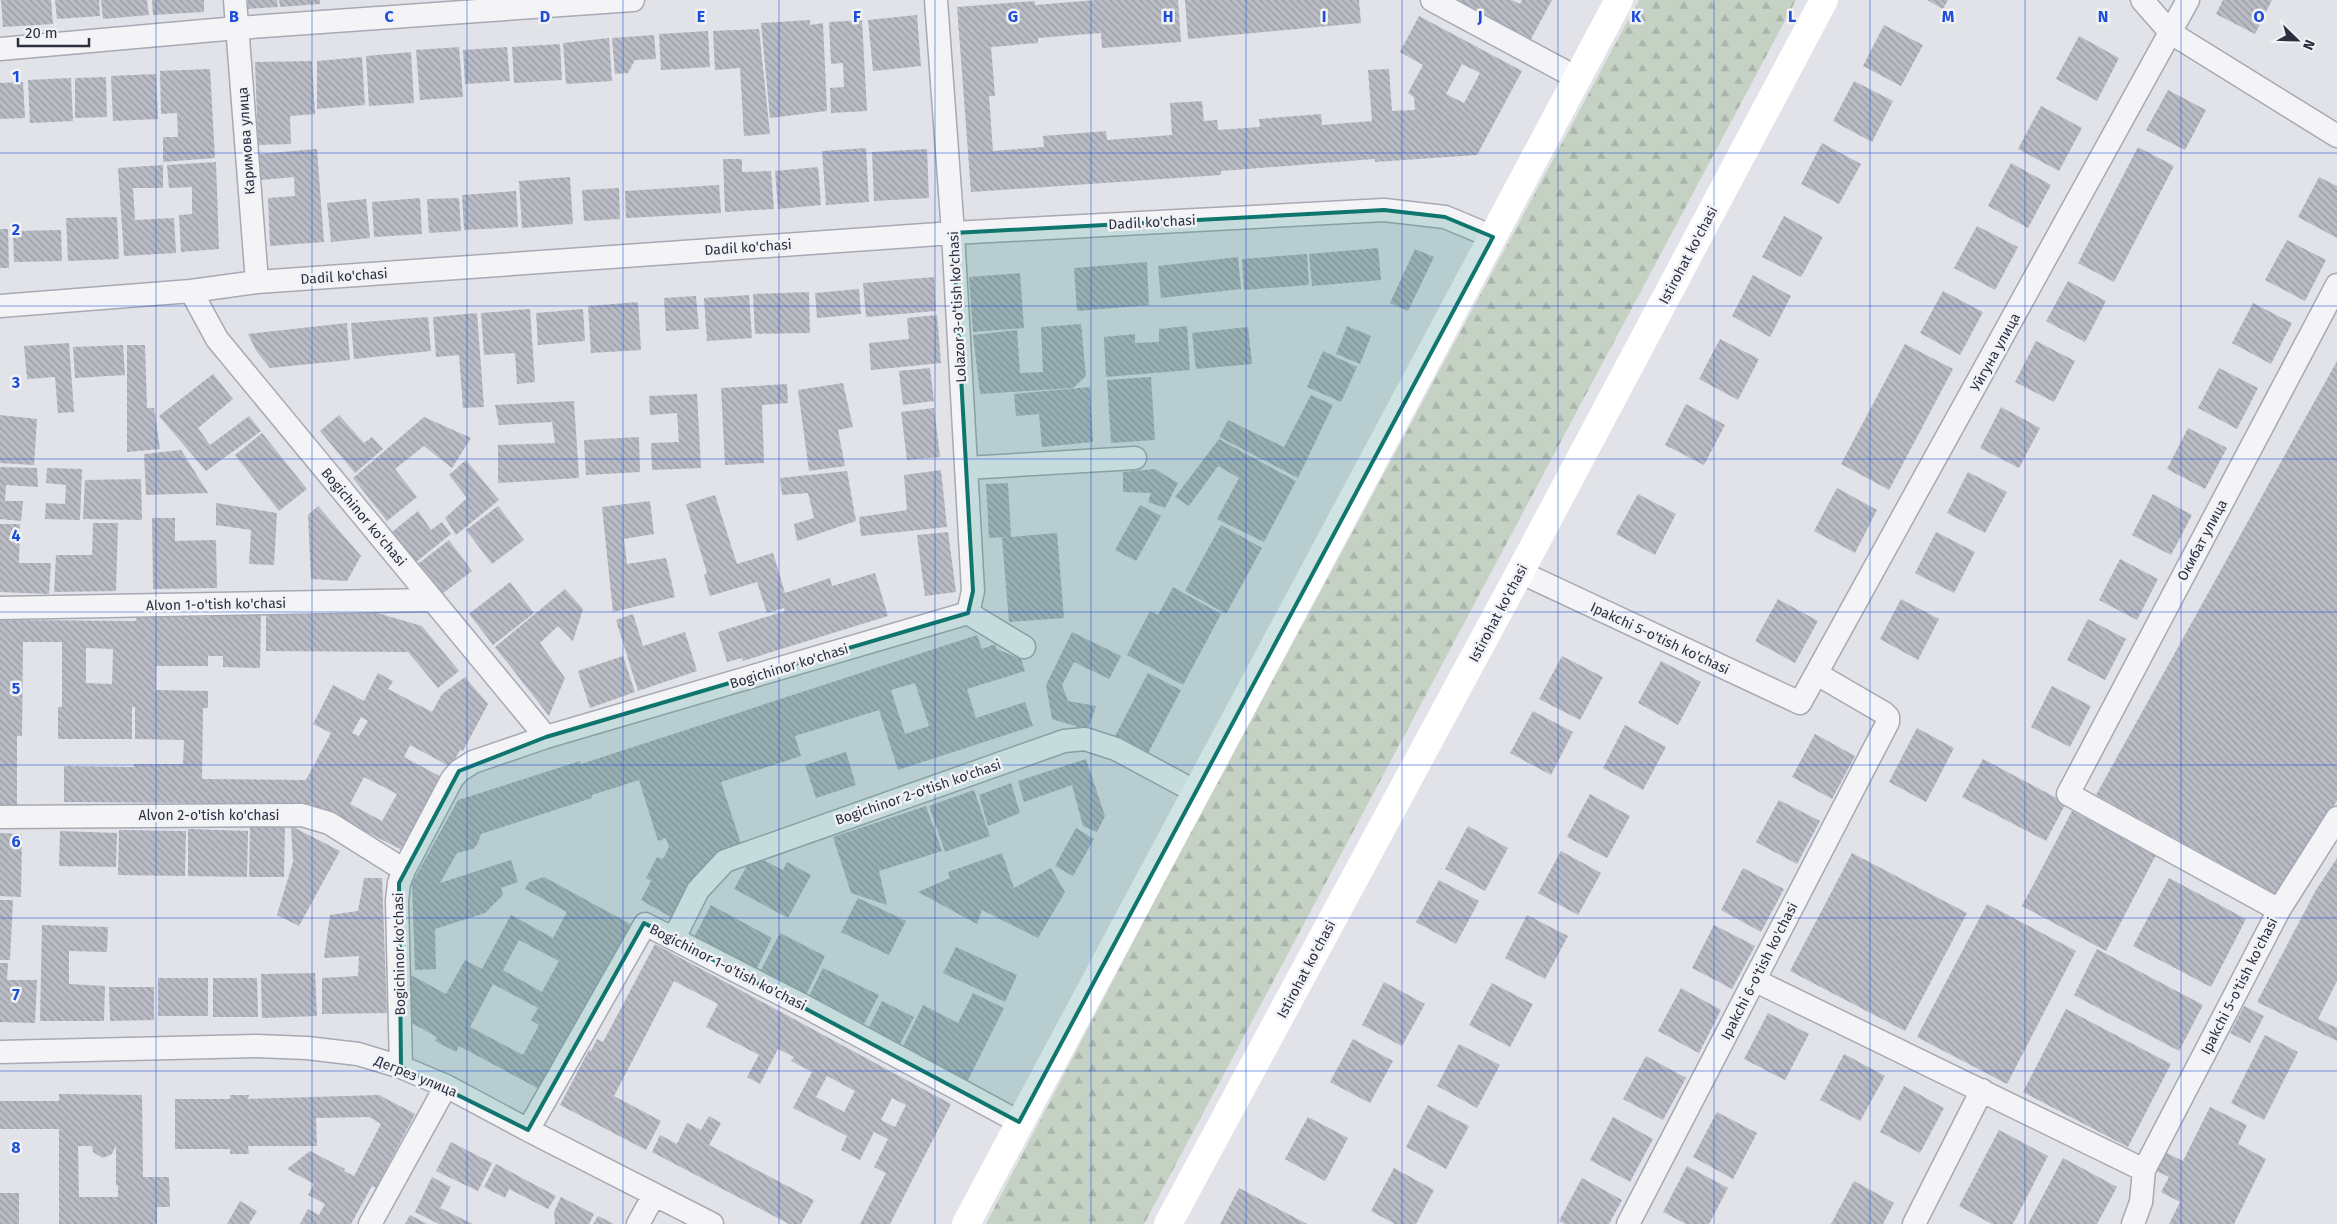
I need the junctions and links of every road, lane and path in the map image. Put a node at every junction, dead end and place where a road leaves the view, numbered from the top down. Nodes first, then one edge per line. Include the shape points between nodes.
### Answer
1 (235, 0) edge
2 (633, 0) edge
3 (936, 0) edge
4 (1432, 0) edge
5 (1619, 0) edge
6 (1824, 0) edge
7 (2142, 0) edge
8 (2188, 0) edge
9 (238, 28) junction
10 (2171, 33) junction
11 (0, 49) edge
12 (1577, 78) junction
13 (2337, 136) edge
14 (953, 233) junction
15 (1493, 236) junction
16 (257, 282) junction
17 (2337, 285) edge
18 (192, 291) junction
19 (0, 306) edge
20 (1135, 458) dead end
21 (966, 468) junction
22 (1520, 572) junction
23 (432, 600) junction
24 (0, 608) edge
25 (968, 612) junction
26 (1024, 647) dead end
27 (1818, 674) junction
28 (1800, 703) joint
29 (546, 737) junction
30 (1196, 792) junction
31 (2068, 794) joint
32 (0, 817) edge
33 (2337, 818) edge
34 (404, 870) junction
35 (2279, 910) junction
36 (674, 938) junction
37 (1754, 980) junction
38 (0, 1052) edge
39 (401, 1067) junction
40 (446, 1086) junction
41 (1982, 1090) junction
42 (1020, 1122) junction
43 (528, 1130) junction
44 (2144, 1170) junction
45 (654, 1195) junction
46 (370, 1224) edge
47 (638, 1224) edge
48 (712, 1224) edge
49 (966, 1224) edge
50 (1168, 1224) edge
51 (1628, 1224) edge
52 (1914, 1224) edge
53 (2132, 1224) edge

1 - 9 street, Каримова улица
2 - 9 street
3 - 14 street, Lolazor 3-o'tish ko'chasi
4 - 12 street
5 - 12 main road
6 - 22 main road, Istirohat ko'chasi
7 - 10 street
8 - 10 street, Уйгуна улица
9 - 11 street
9 - 16 street, Каримова улица
10 - 13 street
10 - 27 street, Уйгуна улица
12 - 15 main road
14 - 15 street, Dadil ko'chasi via 1384,210 1445,217
14 - 16 street, Dadil ko'chasi
14 - 21 street, Lolazor 3-o'tish ko'chasi
15 - 30 main road
16 - 18 street, Dadil ko'chasi
17 - 31 street, Окибат улица
18 - 19 street, Dadil ko'chasi
18 - 23 street, Bogichinor ko'chasi via 217,339
20 - 21 street
21 - 25 street, Lolazor 3-o'tish ko'chasi via 974,591
22 - 28 street, Ipakchi 5-o'tish ko'chasi
22 - 50 main road, Istirohat ko'chasi
23 - 24 street, Alvon 1-o'tish ko'chasi
23 - 29 street, Bogichinor ko'chasi
25 - 26 street
25 - 29 street, Bogichinor ko'chasi
27 - 28 street, Уйгуна улица
27 - 37 street, Ipakchi 6-o'tish ko'chasi via 1888,717 1888,722
29 - 34 street, Bogichinor ko'chasi via 473,762 459,770
30 - 36 street, Bogichinor 2-o'tish ko'chasi via 1116,749 1085,739 1064,741 724,861 698,890
30 - 42 main road
31 - 35 street, Ipakchi 5-o'tish ko'chasi
32 - 34 street, Alvon 2-o'tish ko'chasi via 302,814 329,822
33 - 35 street
34 - 39 street, Bogichinor ko'chasi via 397,901
35 - 44 street, Ipakchi 5-o'tish ko'chasi
36 - 42 street, Bogichinor 1-o'tish ko'chasi
36 - 43 street, Bogichinor 1-o'tish ko'chasi via 649,925 641,928
37 - 41 street
37 - 51 street, Ipakchi 6-o'tish ko'chasi
38 - 39 street, Дегрез улица via 307,1048 358,1054
39 - 40 street, Дегрез улица
40 - 43 street, Дегрез улица
40 - 46 street
41 - 44 street
41 - 52 street
42 - 49 main road
43 - 45 street, Дегрез улица
44 - 53 street, Ipakchi 5-o'tish ko'chasi via 2141,1202
45 - 47 street
45 - 48 street, Дегрез улица

